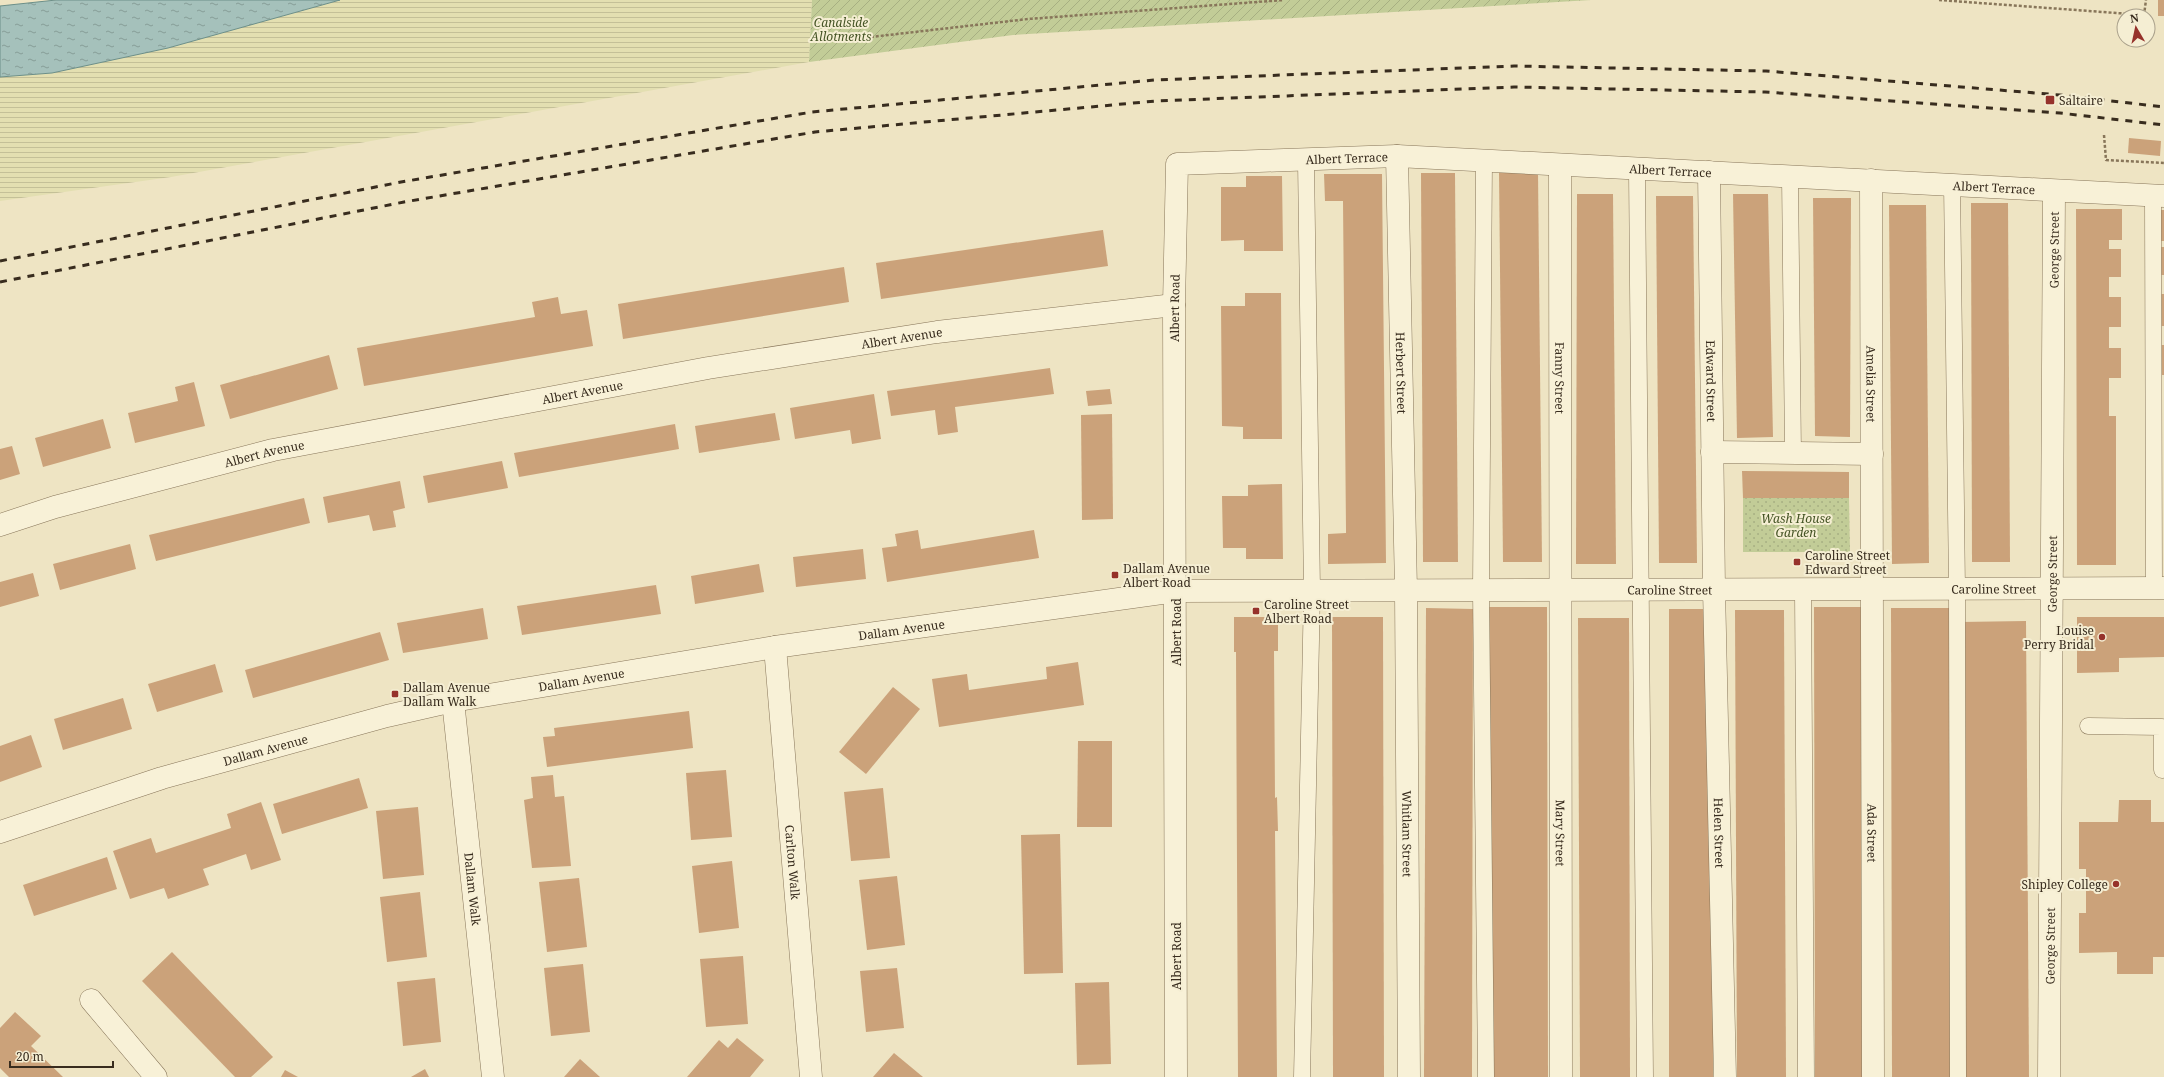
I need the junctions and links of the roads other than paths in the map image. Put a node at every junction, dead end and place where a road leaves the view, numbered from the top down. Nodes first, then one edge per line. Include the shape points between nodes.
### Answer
1 (1397, 156) junction
2 (1484, 159) junction
3 (1306, 161) junction
4 (1177, 164) joint
5 (1560, 166) junction
6 (1637, 170) junction
7 (1709, 172) junction
8 (1790, 176) junction
9 (1871, 180) junction
10 (1952, 184) junction
11 (2054, 191) junction
12 (2159, 196) edge
13 (1174, 305) junction
14 (1712, 452) junction
15 (1793, 453) junction
16 (1872, 454) junction
17 (0, 525) edge
18 (2053, 588) junction
19 (2159, 588) edge
20 (1714, 589) junction
21 (1803, 589) junction
22 (1872, 589) junction
23 (1957, 589) junction
24 (1406, 590) junction
25 (1481, 590) junction
26 (1560, 590) junction
27 (1642, 590) junction
28 (1176, 591) junction
29 (1312, 591) junction
30 (775, 647) junction
31 (453, 701) junction
32 (2088, 726) dead end
33 (2164, 769) edge
34 (0, 832) edge
35 (91, 1000) dead end
36 (156, 1077) edge
37 (493, 1077) edge
38 (811, 1077) edge
39 (1176, 1077) edge
40 (1302, 1077) edge
41 (1409, 1077) edge
42 (1486, 1077) edge
43 (1560, 1077) edge
44 (1645, 1077) edge
45 (1725, 1077) edge
46 (1806, 1077) edge
47 (1873, 1077) edge
48 (1958, 1077) edge
49 (2049, 1077) edge

1 - 2 street, Albert Terrace
1 - 3 street, Albert Terrace
1 - 24 street, Herbert Street
2 - 5 street, Albert Terrace
2 - 25 lane
3 - 4 street, Albert Terrace
3 - 29 lane
4 - 13 street, Albert Road
5 - 6 street, Albert Terrace
5 - 26 street, Fanny Street
6 - 7 street, Albert Terrace
6 - 27 lane
7 - 8 street, Albert Terrace
7 - 14 street, Edward Street
8 - 9 street, Albert Terrace
8 - 15 lane
9 - 10 street, Albert Terrace
9 - 16 street, Amelia Street
10 - 11 street, Albert Terrace
10 - 23 lane
11 - 12 street, Albert Terrace
11 - 18 street, George Street
12 - 19 lane
13 - 17 street, Albert Avenue via 937,332 700,370 273,450 55,507
13 - 28 street, Albert Road
14 - 15 street
14 - 20 street, Edward Street
15 - 16 street
16 - 22 street, Amelia Street
18 - 19 street, Caroline Street
18 - 23 street, Caroline Street
18 - 49 street, George Street
20 - 21 street, Caroline Street
20 - 27 street, Caroline Street
20 - 45 street, Helen Street
21 - 22 street, Caroline Street
21 - 46 lane
22 - 23 street, Caroline Street
22 - 47 street, Ada Street
23 - 48 lane
24 - 25 street, Caroline Street
24 - 29 street, Caroline Street
24 - 41 street, Whitlam Street
25 - 26 street, Caroline Street
25 - 42 lane
26 - 27 street, Caroline Street
26 - 43 street, Mary Street
27 - 44 lane
28 - 29 street, Caroline Street
28 - 30 street, Dallam Avenue
28 - 39 street, Albert Road
29 - 40 lane
30 - 31 street, Dallam Avenue
30 - 38 street, Carlton Walk
31 - 34 street, Dallam Avenue via 387,716 162,778
31 - 37 street, Dallam Walk
32 - 33 lane via 2162,727 2162,770
35 - 36 street

